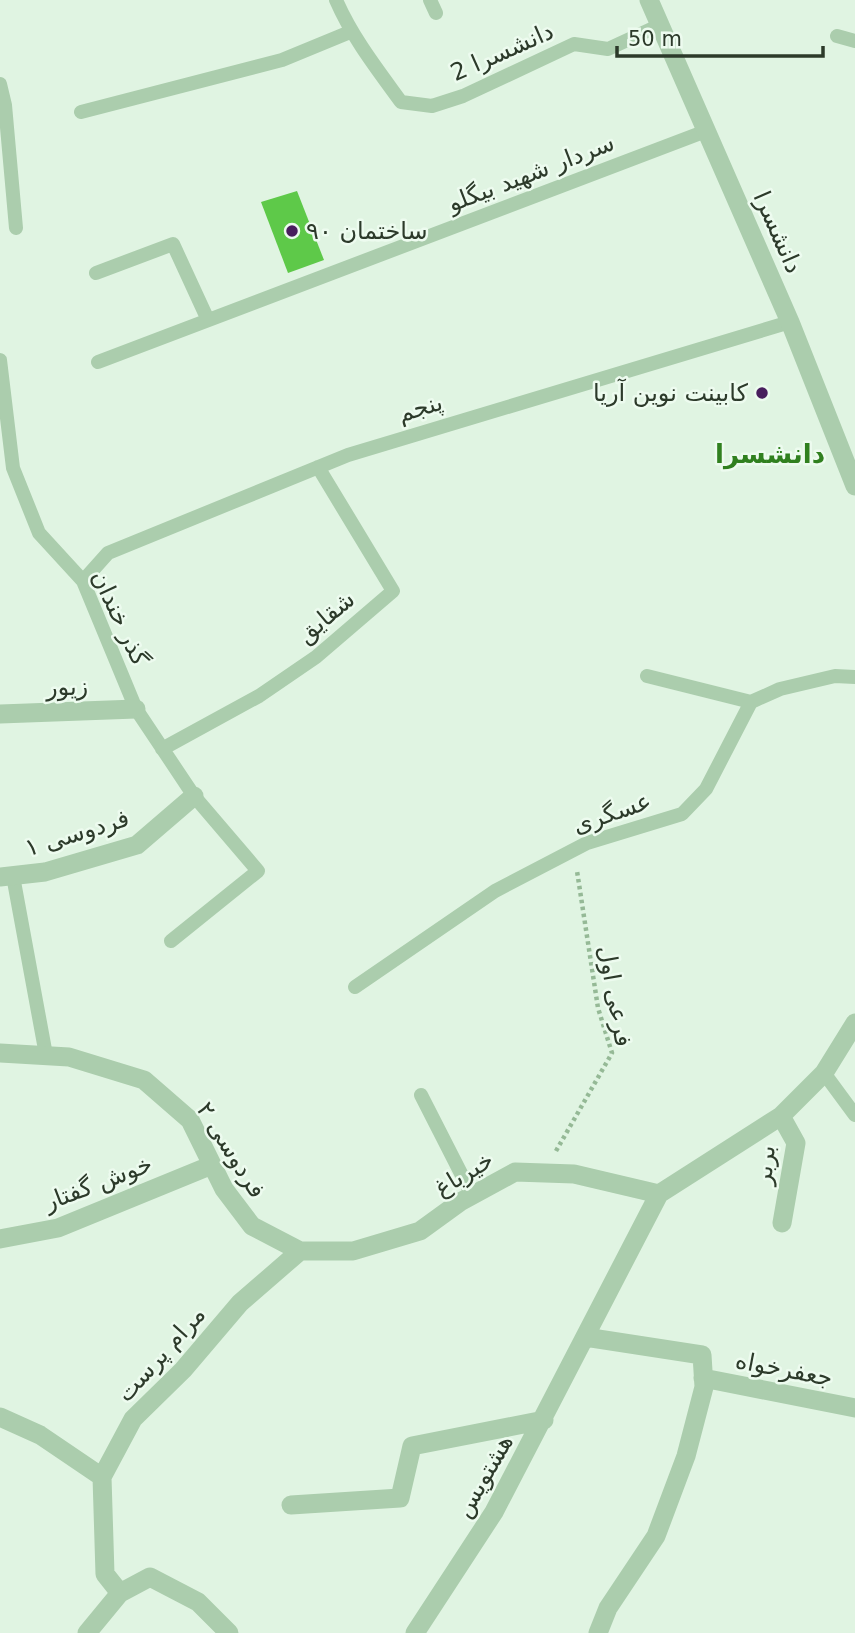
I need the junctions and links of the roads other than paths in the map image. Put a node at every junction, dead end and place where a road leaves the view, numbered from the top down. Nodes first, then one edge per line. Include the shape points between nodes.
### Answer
1 (336, 0) edge
2 (649, 0) edge
3 (660, 25) junction
4 (349, 32) junction
5 (837, 36) dead end
6 (855, 41) edge
7 (0, 84) edge
8 (81, 112) dead end
9 (706, 131) junction
10 (16, 228) dead end
11 (96, 274) dead end
12 (208, 320) junction
13 (790, 322) junction
14 (0, 360) edge
15 (98, 362) dead end
16 (318, 467) junction
17 (855, 486) edge
18 (83, 581) junction
19 (647, 676) dead end
20 (855, 677) edge
21 (751, 702) junction
22 (136, 709) junction
23 (0, 714) edge
24 (162, 749) junction
25 (194, 796) junction
26 (7, 877) edge
27 (170, 942) dead end
28 (355, 987) dead end
29 (855, 1023) edge
30 (0, 1053) edge
31 (46, 1055) junction
32 (824, 1073) junction
33 (421, 1095) dead end
34 (781, 1115) junction
35 (855, 1115) edge
36 (212, 1165) junction
37 (659, 1194) junction
38 (472, 1195) junction
39 (782, 1223) dead end
40 (0, 1239) edge
41 (300, 1251) junction
42 (585, 1337) junction
43 (704, 1378) junction
44 (855, 1408) edge
45 (0, 1417) edge
46 (544, 1420) junction
47 (102, 1477) junction
48 (291, 1505) dead end
49 (120, 1593) junction
50 (87, 1633) edge
51 (229, 1633) edge
52 (415, 1633) edge
53 (598, 1633) edge

1 - 4 lane
2 - 3 street, دانشسرا
3 - 4 lane, دانشسرا 2 via 608,49 574,44 432,106 401,102 361,41
3 - 9 street, دانشسرا
4 - 8 lane via 282,61
5 - 6 lane
7 - 10 lane
9 - 12 lane, سردار شهید بیگلو
9 - 13 street, دانشسرا
11 - 12 lane via 173,244
12 - 15 lane, سردار شهید بیگلو
13 - 16 lane, پنجم
13 - 17 street, دانشسرا
14 - 18 lane, گذر خندان via 13,468 39,533
16 - 18 lane, پنجم via 108,553
16 - 24 lane, شقایق via 393,591 282,681
18 - 22 lane, گذر خندان
19 - 21 lane
20 - 21 lane via 824,678
21 - 28 lane, عسگری via 706,789 682,814 587,843 495,891
22 - 23 street, زیور
22 - 24 lane, گذر خندان
24 - 25 lane, گذر خندان
25 - 26 street, فردوسی ۱ via 137,845 45,872
25 - 27 lane, گذر خندان via 258,871
26 - 31 lane
29 - 32 street
30 - 31 street, فردوسی ۲
31 - 36 street, فردوسی ۲ via 69,1056 144,1080 190,1120
32 - 34 street
32 - 35 lane
33 - 38 lane
34 - 37 street
34 - 39 street, بربر via 796,1143
36 - 40 street, خوش گفتار via 58,1228
36 - 41 street, فردوسی ۲ via 223,1189 251,1226
37 - 38 street, خیرباغ via 574,1174 515,1172
37 - 42 street, هشتویس
38 - 41 street, خیرباغ via 420,1231 353,1251
41 - 47 street, مرام پرست via 240,1303 183,1370 133,1419
42 - 43 street via 702,1355
42 - 46 street, هشتویس
43 - 44 street, جعفرخواه
43 - 53 street via 686,1456 656,1536 608,1608
45 - 47 street via 40,1435
46 - 48 street via 412,1446 400,1497
46 - 52 street, هشتویس via 495,1512
47 - 49 street, مرام پرست via 105,1574
49 - 50 street
49 - 51 street via 150,1577 198,1602

